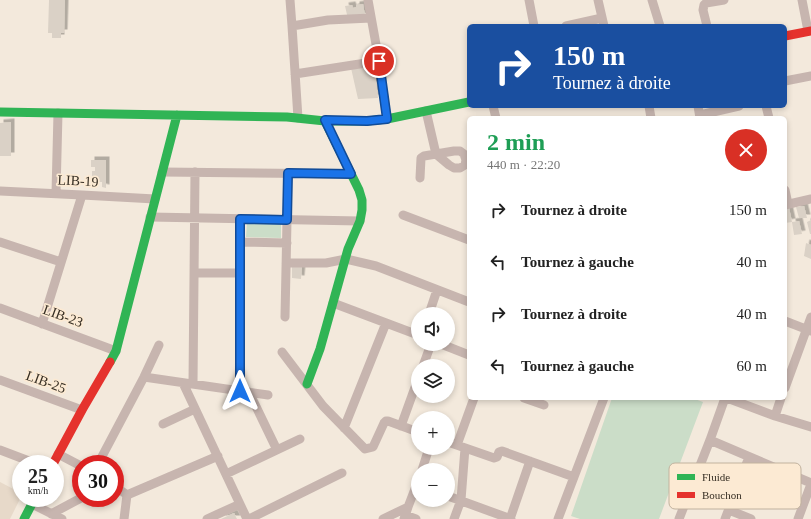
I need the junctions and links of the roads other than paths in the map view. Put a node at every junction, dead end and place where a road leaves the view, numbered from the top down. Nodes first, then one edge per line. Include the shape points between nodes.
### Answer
1 (290, 0) edge
2 (368, 0) edge
3 (529, 0) edge
4 (598, 0) edge
5 (652, 0) edge
6 (724, 0) edge
7 (802, 0) edge
8 (371, 18) junction
9 (603, 22) edge
10 (534, 24) edge
11 (584, 24) edge
12 (659, 24) edge
13 (706, 24) edge
14 (292, 26) junction
15 (810, 31) edge
16 (787, 36) edge
17 (379, 61) junction
18 (295, 74) junction
19 (811, 76) edge
20 (787, 81) edge
21 (467, 102) edge
22 (728, 108) edge
23 (426, 111) junction
24 (0, 112) edge
25 (58, 113) junction
26 (699, 113) edge
27 (177, 115) junction
28 (298, 118) junction
29 (387, 119) junction
30 (325, 120) junction
31 (162, 172) junction
32 (194, 172) junction
33 (288, 173) junction
34 (351, 174) junction
35 (420, 178) dead end
36 (0, 192) edge
37 (56, 194) junction
38 (82, 194) junction
39 (155, 199) junction
40 (811, 199) edge
41 (787, 205) edge
42 (403, 215) dead end
43 (150, 218) junction
44 (194, 218) junction
45 (240, 219) junction
46 (287, 220) junction
47 (360, 221) junction
48 (467, 239) edge
49 (0, 242) edge
50 (240, 242) junction
51 (287, 243) junction
52 (346, 259) junction
53 (61, 262) junction
54 (286, 263) junction
55 (194, 273) junction
56 (240, 273) junction
57 (437, 290) junction
58 (467, 301) edge
59 (333, 303) junction
60 (431, 307) edge
61 (0, 308) edge
62 (285, 317) dead end
63 (811, 318) edge
64 (787, 322) edge
65 (386, 323) junction
66 (42, 324) junction
67 (809, 330) edge
68 (411, 332) edge
69 (159, 345) dead end
70 (455, 350) edge
71 (116, 351) junction
72 (282, 352) dead end
73 (467, 354) edge
74 (144, 377) junction
75 (0, 380) edge
76 (182, 383) junction
77 (787, 383) edge
78 (193, 384) junction
79 (307, 384) junction
80 (245, 392) junction
81 (268, 395) dead end
82 (411, 399) edge
83 (473, 400) edge
84 (529, 400) edge
85 (603, 400) edge
86 (725, 400) edge
87 (731, 400) edge
88 (780, 400) edge
89 (544, 406) dead end
90 (195, 409) junction
91 (82, 410) junction
92 (775, 416) junction
93 (163, 424) dead end
94 (401, 426) junction
95 (811, 427) edge
96 (344, 428) junction
97 (411, 430) edge
98 (300, 440) dead end
99 (710, 440) junction
100 (457, 445) edge
101 (0, 450) edge
102 (277, 450) junction
103 (58, 454) joint
104 (13, 455) edge
105 (103, 455) edge
106 (218, 456) junction
107 (749, 457) junction
108 (72, 461) edge
109 (530, 462) junction
110 (701, 463) edge
111 (747, 463) edge
112 (763, 463) edge
113 (342, 473) dead end
114 (226, 474) junction
115 (574, 477) junction
116 (801, 479) edge
117 (811, 483) edge
118 (124, 494) edge
119 (127, 496) junction
120 (455, 498) edge
121 (461, 500) junction
122 (411, 502) edge
123 (72, 503) edge
124 (240, 504) junction
125 (31, 507) edge
126 (42, 507) edge
127 (683, 509) edge
128 (51, 514) junction
129 (406, 514) edge
130 (727, 515) edge
131 (24, 519) edge
132 (62, 519) edge
133 (124, 519) edge
134 (207, 519) edge
135 (248, 519) edge
136 (383, 519) edge
137 (416, 519) edge
138 (454, 519) edge
139 (510, 519) edge
140 (558, 519) edge
141 (679, 519) edge
142 (751, 519) edge
143 (798, 519) edge

1 - 14 street
2 - 8 street
3 - 10 street
4 - 9 street
5 - 12 street
6 - 13 street via 706,3 703,10
7 - 15 street
8 - 14 street via 328,20
8 - 17 street
9 - 11 street
14 - 18 street
15 - 16 street
17 - 18 street
17 - 29 street
18 - 28 street
19 - 20 street
21 - 23 street
22 - 26 street
23 - 29 street
23 - 35 street via 436,154 421,158
24 - 25 street
25 - 27 street
25 - 37 street
27 - 28 street
27 - 31 street
28 - 30 street
29 - 30 street
30 - 34 street
31 - 32 street
31 - 39 street
32 - 33 street
32 - 44 street
33 - 34 street
33 - 46 street
34 - 47 street via 362,200
36 - 37 street, LIB-19
37 - 38 street, LIB-19
38 - 39 street, LIB-19
38 - 53 street
39 - 43 street
40 - 41 street
42 - 48 street
43 - 44 street
43 - 71 street
44 - 45 street
44 - 55 street
45 - 46 street
45 - 50 street
46 - 47 street
46 - 51 street
47 - 52 street
49 - 53 street
50 - 51 street
50 - 56 street
51 - 54 street
52 - 54 street via 326,263
52 - 57 street via 376,266
52 - 59 street
53 - 66 street
54 - 62 street
55 - 56 street
55 - 78 street
56 - 80 street
57 - 58 street
57 - 60 street
59 - 65 street
59 - 79 street
61 - 66 street, LIB-23
63 - 67 street
64 - 67 street
65 - 68 street
65 - 96 street
66 - 71 street, LIB-23
67 - 77 street
69 - 74 street
70 - 73 street
71 - 91 street
72 - 79 street
74 - 76 street
74 - 105 street
75 - 91 street, LIB-25
76 - 78 street
76 - 90 street
78 - 80 street
79 - 96 street
80 - 81 street
80 - 102 street
82 - 94 street
83 - 100 street
84 - 89 street
85 - 115 street
86 - 99 street
87 - 92 street
88 - 92 street
90 - 93 street
90 - 106 street
91 - 103 street
92 - 95 street
94 - 96 street via 386,421 373,447 365,449
94 - 97 street
98 - 102 street
99 - 107 street
99 - 110 street
100 - 109 street via 494,458 502,451
100 - 121 street
101 - 104 street
102 - 114 street
103 - 108 street
106 - 114 street
106 - 119 street
107 - 111 street
107 - 112 street
109 - 115 street
109 - 139 street
113 - 135 street
114 - 124 street
115 - 140 street
116 - 117 street
117 - 143 street
118 - 119 street
119 - 133 street
120 - 121 street
121 - 138 street
121 - 139 street
122 - 129 street
123 - 128 street
124 - 134 street
124 - 135 street
125 - 131 street
126 - 128 street
127 - 141 street
128 - 132 street
129 - 136 street
129 - 137 street
130 - 142 street

